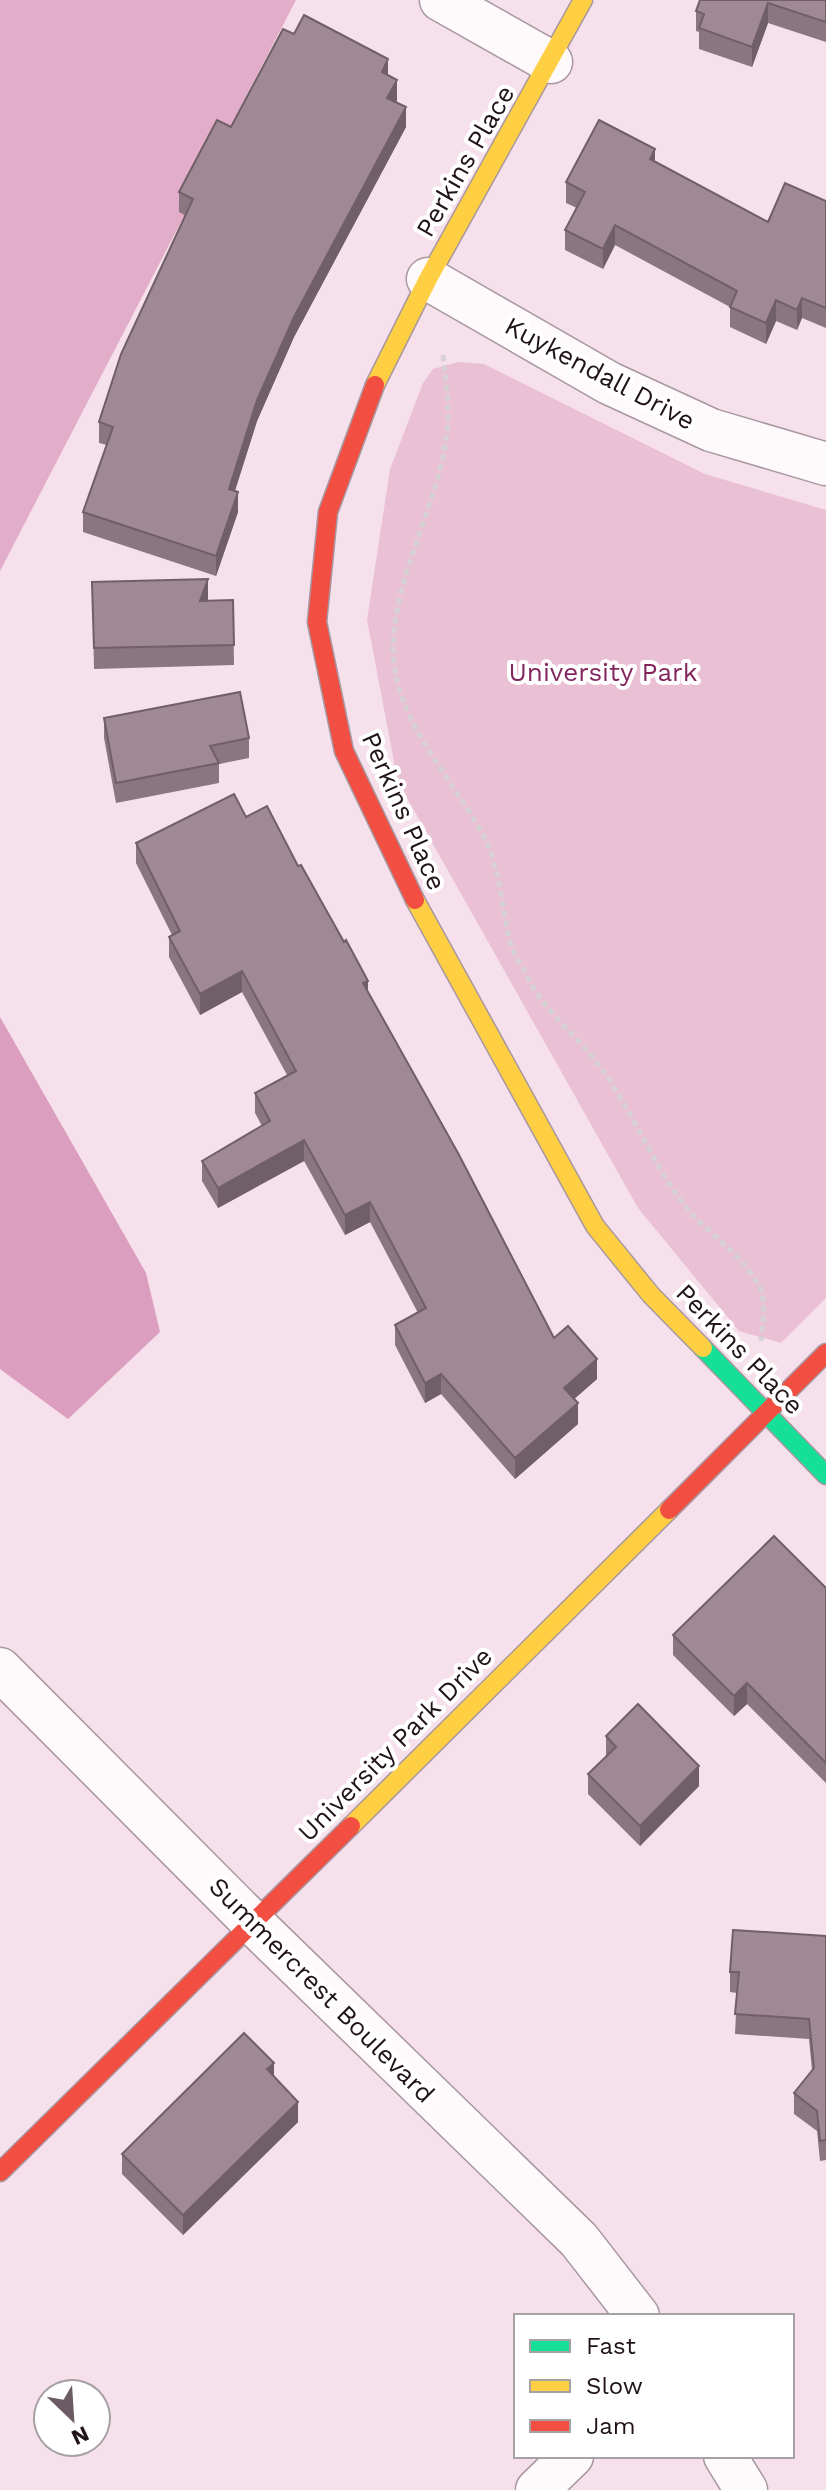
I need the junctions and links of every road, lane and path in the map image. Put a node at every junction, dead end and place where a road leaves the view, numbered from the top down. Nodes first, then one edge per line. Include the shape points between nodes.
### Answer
1 (441, 0) edge
2 (583, 0) edge
3 (551, 62) junction
4 (428, 279) junction
5 (442, 350) dead end
6 (826, 464) edge
7 (760, 1346) dead end
8 (826, 1353) edge
9 (767, 1415) junction
10 (826, 1475) edge
11 (0, 1669) edge
12 (254, 1924) junction
13 (0, 2172) edge
14 (636, 2314) edge
15 (570, 2458) edge
16 (726, 2458) edge
17 (537, 2490) edge
18 (746, 2490) edge

1 - 3 street
2 - 3 street, Perkins Place
3 - 4 street, Perkins Place
4 - 6 street, Kuykendall Drive via 622,389 711,430
4 - 9 street, Perkins Place via 373,389 328,512 317,622 344,751 394,862 595,1226 651,1295
5 - 7 path via 447,434 398,596 393,636 402,702 416,733 485,838 513,949 533,986 557,1022 597,1063 683,1204 761,1289
8 - 9 street, University Park Drive
9 - 10 street, Perkins Place
9 - 12 street, University Park Drive via 504,1670
11 - 12 street, Summercrest Boulevard
12 - 13 street, University Park Drive
12 - 14 street, Summercrest Boulevard via 579,2240
15 - 17 street
16 - 18 street

